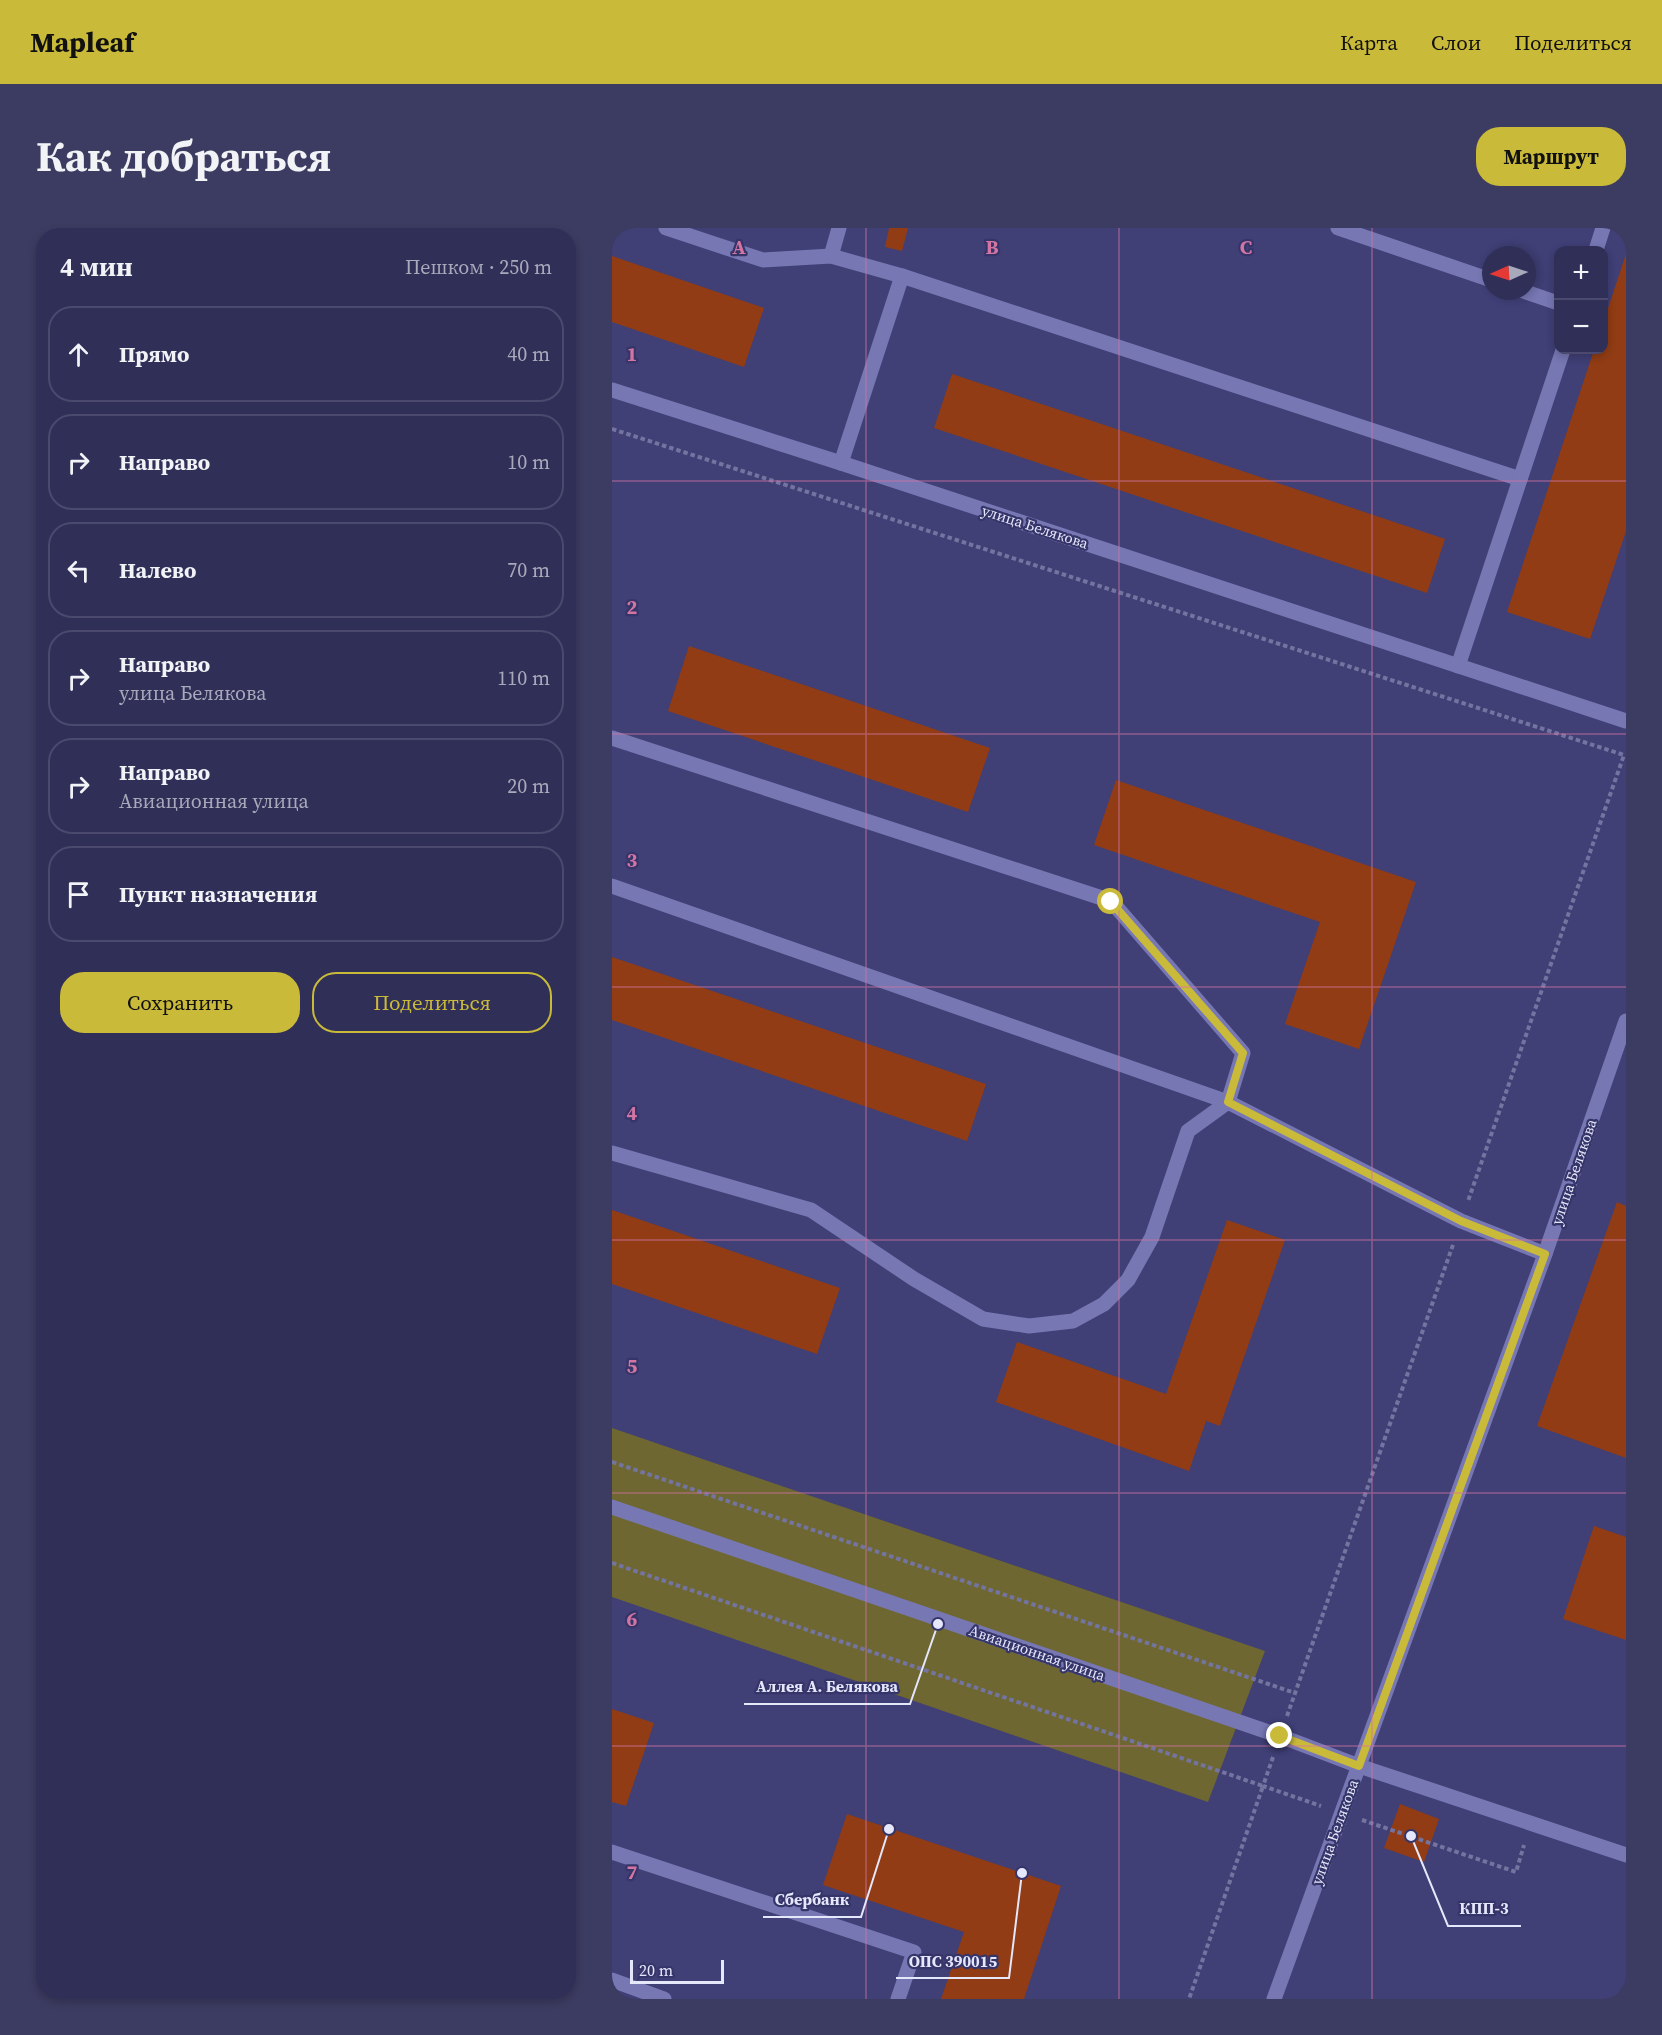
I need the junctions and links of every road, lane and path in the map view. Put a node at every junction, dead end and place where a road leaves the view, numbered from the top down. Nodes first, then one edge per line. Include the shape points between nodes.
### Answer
1 (666, 228) edge
2 (839, 228) edge
3 (1338, 228) edge
4 (1603, 228) edge
5 (1597, 246) edge
6 (831, 256) junction
7 (902, 276) junction
8 (1482, 277) edge
9 (1536, 295) edge
10 (1554, 302) edge
11 (1562, 354) edge
12 (612, 390) edge
13 (612, 429) edge
14 (842, 463) junction
15 (1520, 479) junction
16 (1458, 666) junction
17 (1626, 722) edge
18 (612, 738) edge
19 (612, 886) edge
20 (1626, 1021) edge
21 (1228, 1102) junction
22 (612, 1153) edge
23 (1461, 1221) junction
24 (1545, 1254) junction
25 (612, 1462) edge
26 (612, 1507) edge
27 (612, 1563) edge
28 (1359, 1766) junction
29 (1263, 1786) junction
30 (1342, 1813) junction
31 (1531, 1824) junction
32 (612, 1852) edge
33 (1626, 1855) edge
34 (612, 1980) edge
35 (664, 1999) edge
36 (898, 1999) edge
37 (1189, 1999) edge
38 (1274, 1999) edge

1 - 6 street via 763,260
2 - 6 street
3 - 8 street
4 - 5 street
6 - 7 street
7 - 14 street
7 - 15 street
9 - 10 street
11 - 15 street
12 - 14 street, улица Белякова
13 - 23 path via 1624,755
14 - 16 street, улица Белякова
15 - 16 street
16 - 17 street, улица Белякова
18 - 21 street via 1111,902 1243,1053
19 - 21 street
20 - 24 street, улица Белякова
21 - 22 street via 1188,1131 1152,1237 1128,1280 1104,1304 1073,1321 1029,1326 983,1319 914,1279 811,1210
21 - 23 street
23 - 24 street
23 - 25 path via 1295,1693
24 - 28 street, улица Белякова
26 - 28 street, Авиационная улица
27 - 29 path
28 - 30 street, улица Белякова
28 - 31 street, Авиационная улица
29 - 30 path
29 - 37 path
30 - 31 path via 1516,1872
30 - 38 street, улица Белякова
31 - 33 street, Авиационная улица
32 - 36 street via 914,1952
34 - 35 street

